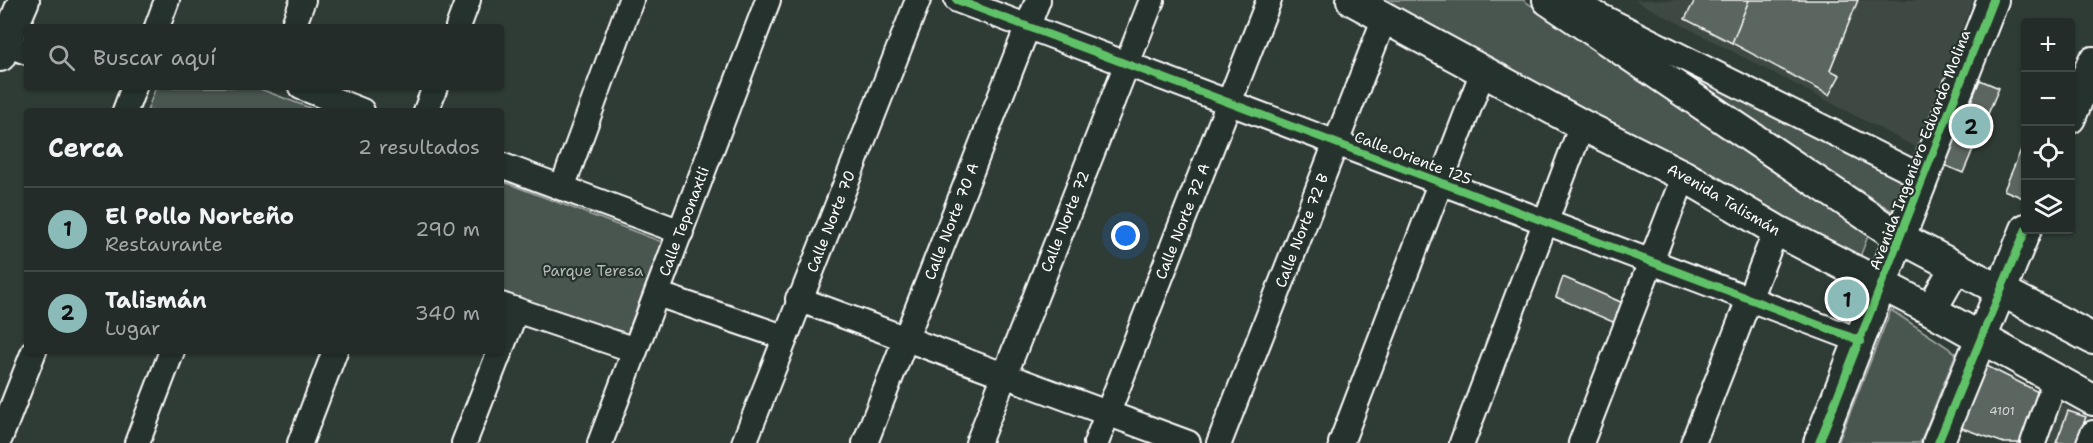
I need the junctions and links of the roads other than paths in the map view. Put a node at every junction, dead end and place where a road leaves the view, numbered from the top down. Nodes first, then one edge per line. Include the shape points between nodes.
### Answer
1 (24, 0) edge
2 (167, 0) edge
3 (303, 0) edge
4 (468, 0) edge
5 (631, 0) edge
6 (768, 0) edge
7 (918, 0) edge
8 (957, 0) edge
9 (1038, 0) edge
10 (1152, 0) edge
11 (1269, 0) edge
12 (1352, 0) edge
13 (1548, 0) edge
14 (1568, 0) edge
15 (1993, 0) edge
16 (1385, 17) junction
17 (158, 24) edge
18 (294, 24) edge
19 (459, 24) edge
20 (1027, 28) junction
21 (11, 51) edge
22 (2093, 62) edge
23 (1127, 65) junction
24 (1483, 71) junction
25 (309, 90) edge
26 (434, 90) edge
27 (1228, 102) junction
28 (2075, 106) edge
29 (354, 108) edge
30 (427, 108) edge
31 (1582, 125) junction
32 (1336, 143) junction
33 (504, 166) edge
34 (1684, 176) junction
35 (1922, 177) junction
36 (1440, 182) junction
37 (562, 188) junction
38 (1544, 222) junction
39 (1776, 230) junction
40 (681, 232) junction
41 (2023, 234) edge
42 (1899, 237) junction
43 (1651, 262) junction
44 (1955, 268) junction
45 (1882, 285) junction
46 (2000, 291) junction
47 (657, 294) junction
48 (1749, 298) junction
49 (798, 299) junction
50 (509, 308) edge
51 (1932, 310) junction
52 (504, 334) edge
53 (784, 337) junction
54 (905, 338) junction
55 (1979, 339) junction
56 (2093, 339) edge
57 (1861, 341) junction
58 (635, 350) junction
59 (33, 354) edge
60 (171, 354) edge
61 (334, 354) edge
62 (499, 354) edge
63 (1005, 375) junction
64 (2055, 381) junction
65 (2093, 400) edge
66 (1107, 413) junction
67 (2093, 433) edge
68 (0, 438) edge
69 (137, 443) edge
70 (300, 443) edge
71 (464, 443) edge
72 (600, 443) edge
73 (744, 443) edge
74 (865, 443) edge
75 (978, 443) edge
76 (1095, 443) edge
77 (1188, 443) edge
78 (1219, 443) edge
79 (1341, 443) edge
80 (1462, 443) edge
81 (1581, 443) edge
82 (1693, 443) edge
83 (1819, 443) edge
84 (1938, 443) edge
85 (2033, 443) edge
86 (2089, 443) edge

1 - 21 main road
2 - 17 street
3 - 18 street
4 - 19 street
5 - 37 street
6 - 40 street, Calle Teponaxtli
7 - 49 street, Calle Norte 70
8 - 20 street, Calle Oriente 125
9 - 20 street, Calle Norte 70 A
10 - 23 street, Calle Norte 72
11 - 27 street, Calle Norte 72 A
12 - 16 main road, Avenida Talismán
13 - 42 main road
14 - 35 street
15 - 35 main road, Avenida Ingeniero Eduardo Molina
16 - 24 main road, Avenida Talismán
16 - 32 street, Calle Norte 72 B
20 - 23 street, Calle Oriente 125
20 - 54 street, Calle Norte 70 A
22 - 28 main road
23 - 27 street, Calle Oriente 125
23 - 63 street, Calle Norte 72
24 - 31 main road, Avenida Talismán
24 - 36 street
25 - 29 street
26 - 30 street
27 - 32 street, Calle Oriente 125
27 - 66 street, Calle Norte 72 A
31 - 34 main road, Avenida Talismán
31 - 38 street
32 - 36 street, Calle Oriente 125
32 - 78 street, Calle Norte 72 B
33 - 37 street
34 - 39 main road, Avenida Talismán
34 - 43 street
35 - 42 main road, Avenida Ingeniero Eduardo Molina
36 - 38 street, Calle Oriente 125
36 - 79 street
37 - 40 street
38 - 43 street, Calle Oriente 125
38 - 80 street
39 - 45 main road, Avenida Talismán
39 - 48 street
40 - 47 street, Calle Teponaxtli
41 - 46 main road
42 - 44 main road
42 - 45 main road, Avenida Ingeniero Eduardo Molina
43 - 48 street, Calle Oriente 125
43 - 81 street
44 - 46 main road
44 - 51 main road
45 - 51 main road, Avenida Talismán
45 - 57 main road, Avenida Ingeniero Eduardo Molina
46 - 55 main road
46 - 56 main road
47 - 53 street
47 - 58 street, Calle Teponaxtli
48 - 57 street, Calle Oriente 125
48 - 82 street
49 - 53 street, Calle Norte 70
49 - 54 street
50 - 52 street
50 - 58 street
51 - 55 main road, Avenida Talismán
53 - 73 street, Calle Norte 70
54 - 63 street
54 - 74 street, Calle Norte 70 A
55 - 64 main road, Avenida Talismán
55 - 84 main road
57 - 83 main road, Avenida Ingeniero Eduardo Molina
58 - 72 street, Calle Teponaxtli
59 - 68 street
60 - 69 street
61 - 70 street
62 - 71 street
63 - 66 street
63 - 75 street, Calle Norte 72
64 - 65 main road, Avenida Talismán
64 - 85 street
66 - 76 street, Calle Norte 72 A
66 - 77 street
67 - 86 street

